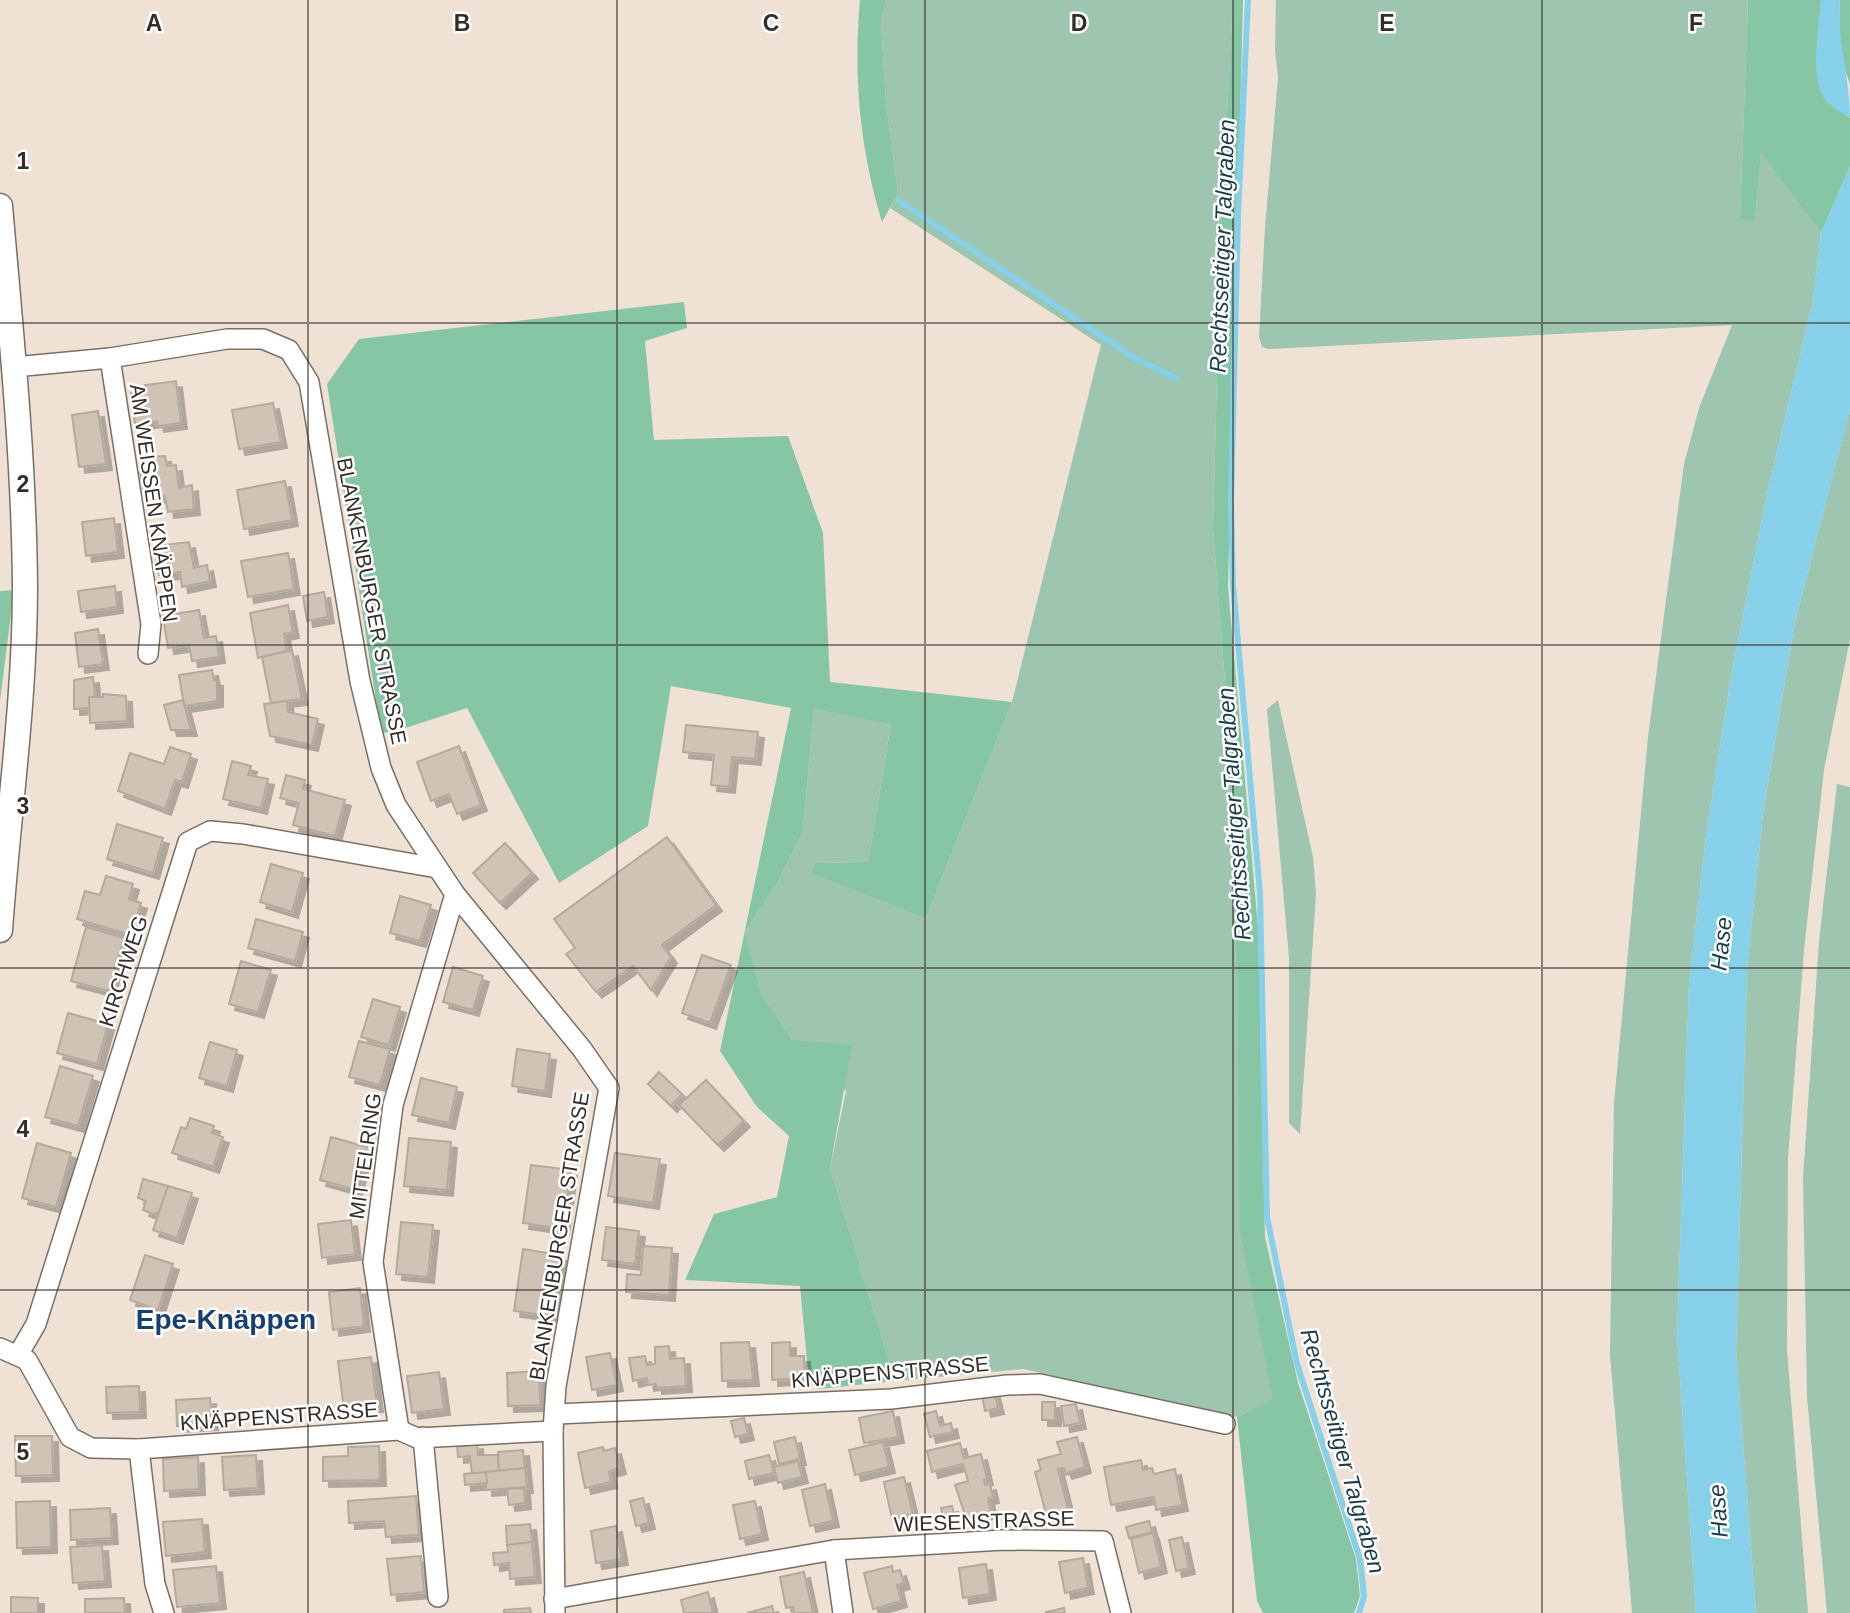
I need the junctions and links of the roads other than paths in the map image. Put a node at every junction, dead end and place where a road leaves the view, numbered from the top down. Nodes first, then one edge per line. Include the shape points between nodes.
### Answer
1 (0, 206) edge
2 (110, 358) junction
3 (9, 363) edge
4 (148, 654) dead end
5 (437, 868) junction
6 (455, 894) junction
7 (0, 930) edge
8 (9, 1351) edge
9 (59, 1420) joint
10 (554, 1423) junction
11 (1225, 1424) dead end
12 (399, 1430) junction
13 (422, 1437) junction
14 (139, 1449) junction
15 (834, 1550) junction
16 (438, 1597) dead end
17 (555, 1606) edge
18 (164, 1613) edge
19 (843, 1613) edge
20 (1121, 1613) edge

1 - 3 street
2 - 3 street, BLANKENBURGER STRASSE
2 - 4 street, AM WEISSEN KNÄPPEN via 151,624
2 - 5 street, BLANKENBURGER STRASSE via 227,339 263,339 289,350 309,382 360,681 381,768 396,805
3 - 7 street via 25,587
5 - 6 street, BLANKENBURGER STRASSE
5 - 8 street, KIRCHWEG via 243,834 211,831 188,842 36,1324
6 - 10 street, BLANKENBURGER STRASSE via 609,1088 556,1387
6 - 12 street, MITTELRING via 393,1105 373,1262
8 - 9 street, KIRCHWEG via 27,1360
9 - 14 street, KNÄPPENSTRASSE via 70,1437 92,1448
10 - 11 street, KNÄPPENSTRASSE via 1040,1384
10 - 13 street, KNÄPPENSTRASSE
10 - 17 street, BLANKENBURGER STRASSE
12 - 13 street, KNÄPPENSTRASSE
12 - 14 street, KNÄPPENSTRASSE
13 - 16 street
14 - 18 street via 155,1584
15 - 17 street, WIESENSTRASSE
15 - 19 street
15 - 20 street, WIESENSTRASSE via 1004,1540 1103,1541

